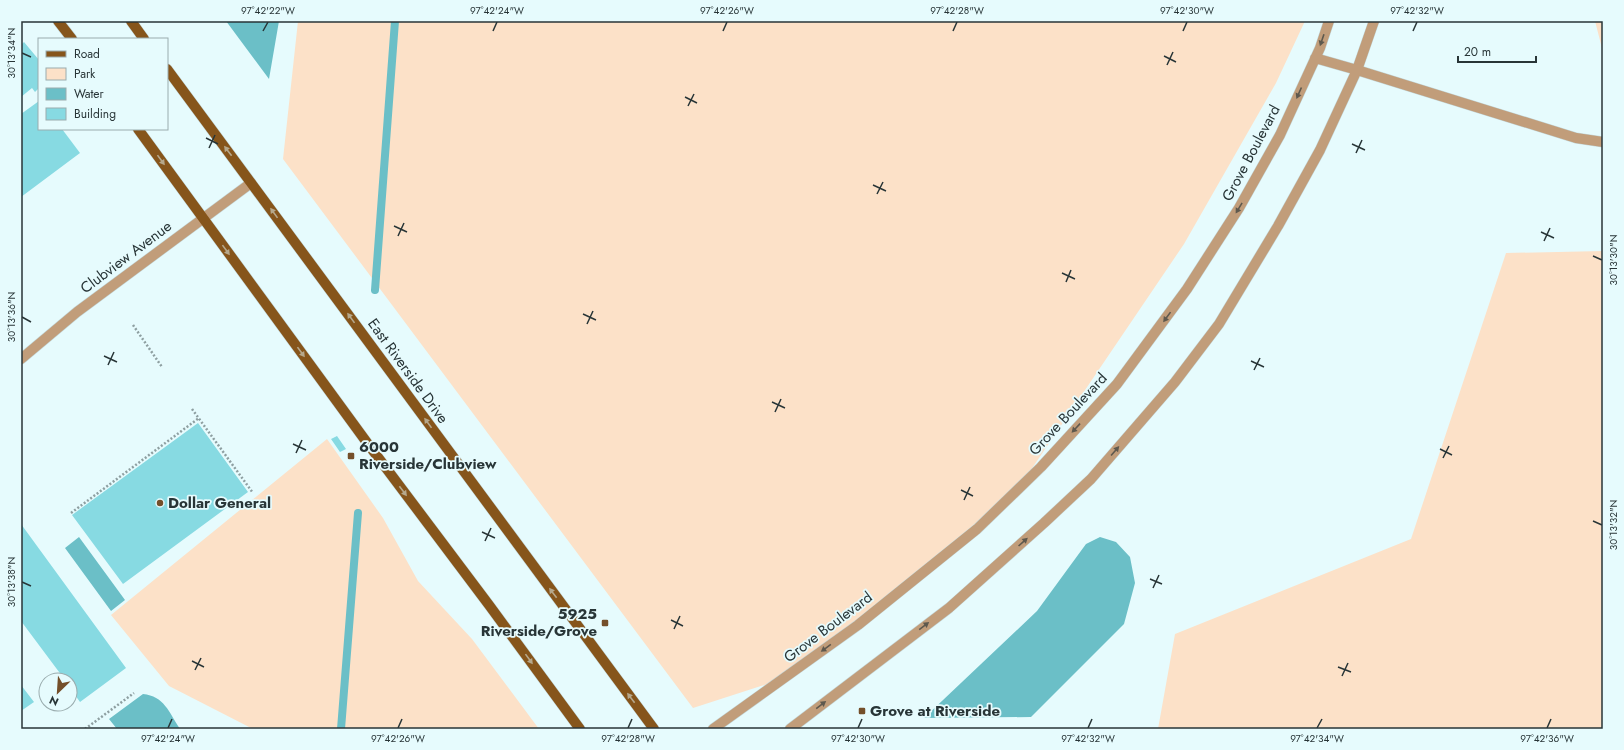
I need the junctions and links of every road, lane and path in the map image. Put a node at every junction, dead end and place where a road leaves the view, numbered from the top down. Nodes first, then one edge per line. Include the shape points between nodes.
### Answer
1 (58, 21) edge
2 (131, 21) edge
3 (1329, 21) edge
4 (1374, 21) edge
5 (71, 38) edge
6 (143, 38) edge
7 (1315, 58) junction
8 (168, 70) edge
9 (1357, 70) junction
10 (139, 130) edge
11 (1603, 142) edge
12 (252, 182) junction
13 (203, 219) junction
14 (133, 325) dead end
15 (21, 359) edge
16 (162, 367) dead end
17 (192, 409) dead end
18 (199, 418) junction
19 (253, 493) dead end
20 (71, 513) dead end
21 (134, 693) dead end
22 (85, 729) edge
23 (580, 729) edge
24 (654, 729) edge
25 (713, 729) edge
26 (790, 729) edge

1 - 5 main road
2 - 6 main road
3 -> 7 street, Grove Boulevard
4 - 9 street
7 - 9 street
7 -> 25 street, Grove Boulevard via 1280,135 1239,208 1187,289 1117,384 1041,467 977,529 858,625
12 -> 8 main road, East Riverside Drive
9 - 11 street via 1576,138
26 -> 9 street via 954,602 1091,480 1174,382 1223,317 1320,150
10 -> 13 main road
12 - 13 street, Clubview Avenue
24 -> 12 main road, East Riverside Drive
13 - 15 street, Clubview Avenue via 77,312
13 -> 23 main road
14 - 16 path
17 - 18 path
18 - 19 path
18 - 20 path
21 - 22 path

